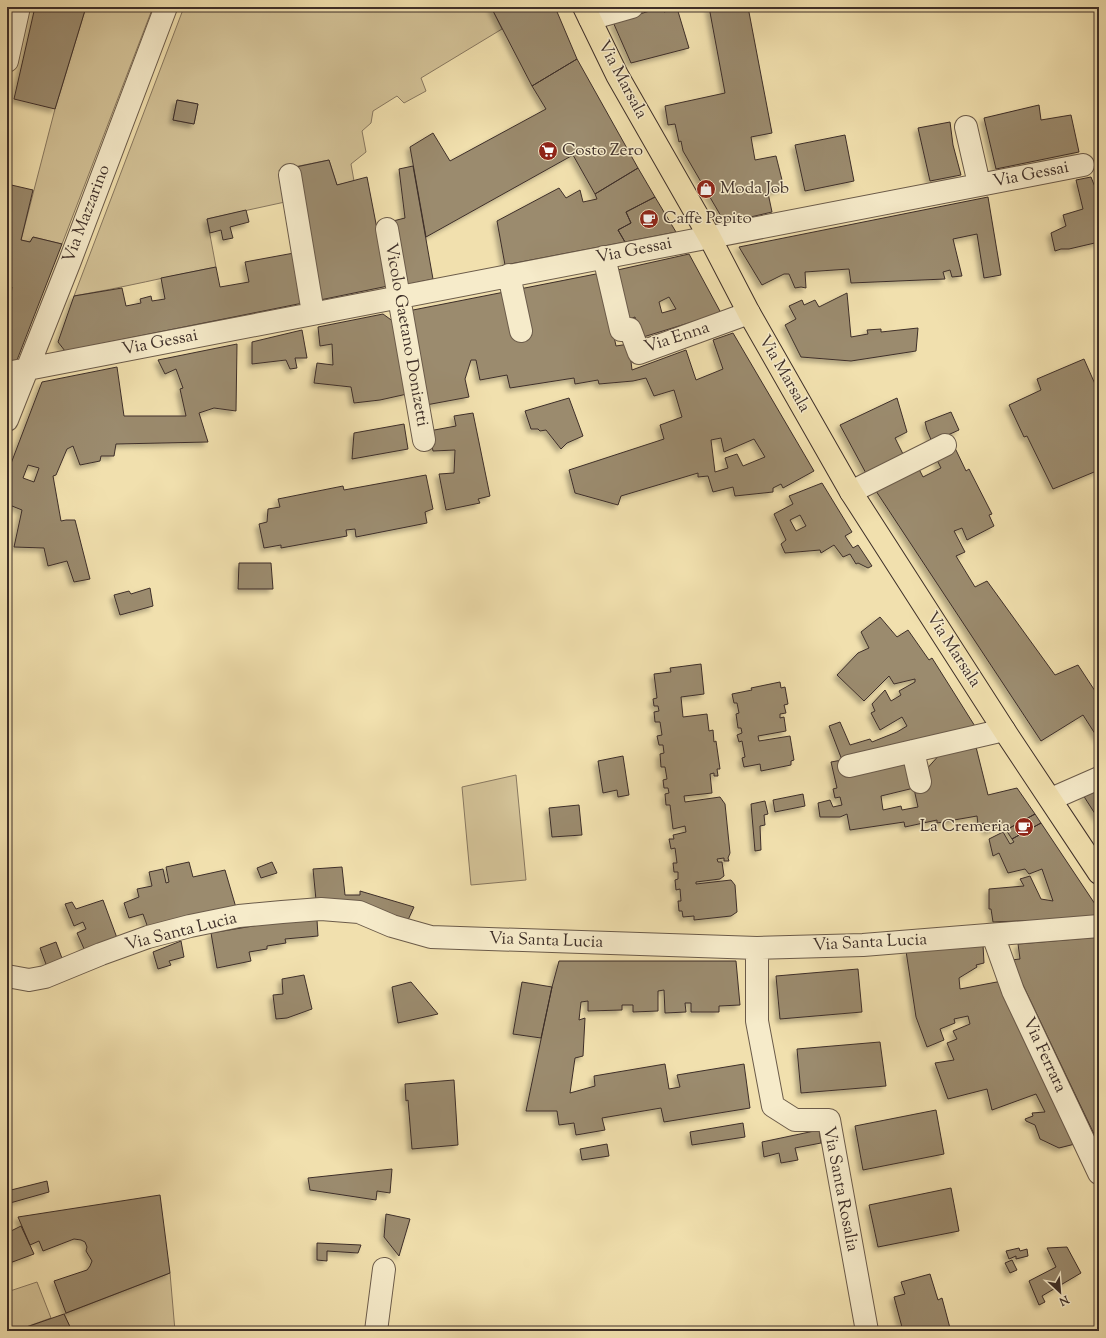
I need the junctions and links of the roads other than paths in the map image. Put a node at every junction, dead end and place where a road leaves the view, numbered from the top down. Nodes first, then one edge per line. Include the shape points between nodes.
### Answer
1 (19, 7) edge
2 (166, 7) edge
3 (632, 7) edge
4 (587, 13) edge
5 (7, 61) edge
6 (966, 127) dead end
7 (1083, 165) dead end
8 (290, 175) dead end
9 (979, 184) junction
10 (387, 229) dead end
11 (710, 236) junction
12 (604, 257) junction
13 (509, 275) junction
14 (398, 296) junction
15 (313, 313) junction
16 (749, 313) junction
17 (521, 331) dead end
18 (17, 371) edge
19 (7, 420) edge
20 (424, 440) dead end
21 (945, 445) dead end
22 (851, 492) junction
23 (1004, 730) junction
24 (913, 751) junction
25 (849, 766) dead end
26 (1099, 778) edge
27 (920, 782) dead end
28 (1051, 799) junction
29 (1098, 871) edge
30 (1099, 926) edge
31 (993, 935) junction
32 (757, 948) junction
33 (7, 976) edge
34 (1099, 1172) edge
35 (384, 1268) dead end
36 (376, 1331) edge
37 (867, 1331) edge

1 - 5 street
2 - 18 street, Via Mazzarino
3 - 4 street
4 - 11 main road, Via Marsala via 617,75
6 - 9 street, Via Gessai
7 - 9 street, Via Gessai
8 - 15 street
9 - 11 street, Via Gessai
10 - 14 street, Vicolo Gaetano Donizetti
11 - 12 street, Via Gessai
11 - 16 main road, Via Marsala
12 - 13 street, Via Gessai
12 - 16 street, Via Enna via 622,330 630,329 639,353
13 - 14 street, Via Gessai
13 - 17 street
14 - 15 street, Via Gessai
14 - 20 street, Vicolo Gaetano Donizetti
15 - 18 street, Via Gessai
16 - 22 main road, Via Marsala
18 - 19 street, Via Mazzarino
21 - 22 street
22 - 23 main road, Via Marsala
23 - 24 street
23 - 28 main road, Via Marsala
24 - 25 street
24 - 27 street
26 - 28 street
28 - 29 main road, Via Marsala
30 - 31 street, Via Santa Lucia
31 - 32 street, Via Santa Lucia via 863,945
31 - 34 street, Via Ferrara via 1013,991
32 - 33 street, Via Santa Lucia via 431,937 392,926 359,912 321,909 238,916 190,926 148,937 45,977 29,980
32 - 37 street, Via Santa Rosalia via 757,1021 773,1106 795,1120 829,1120
35 - 36 street

